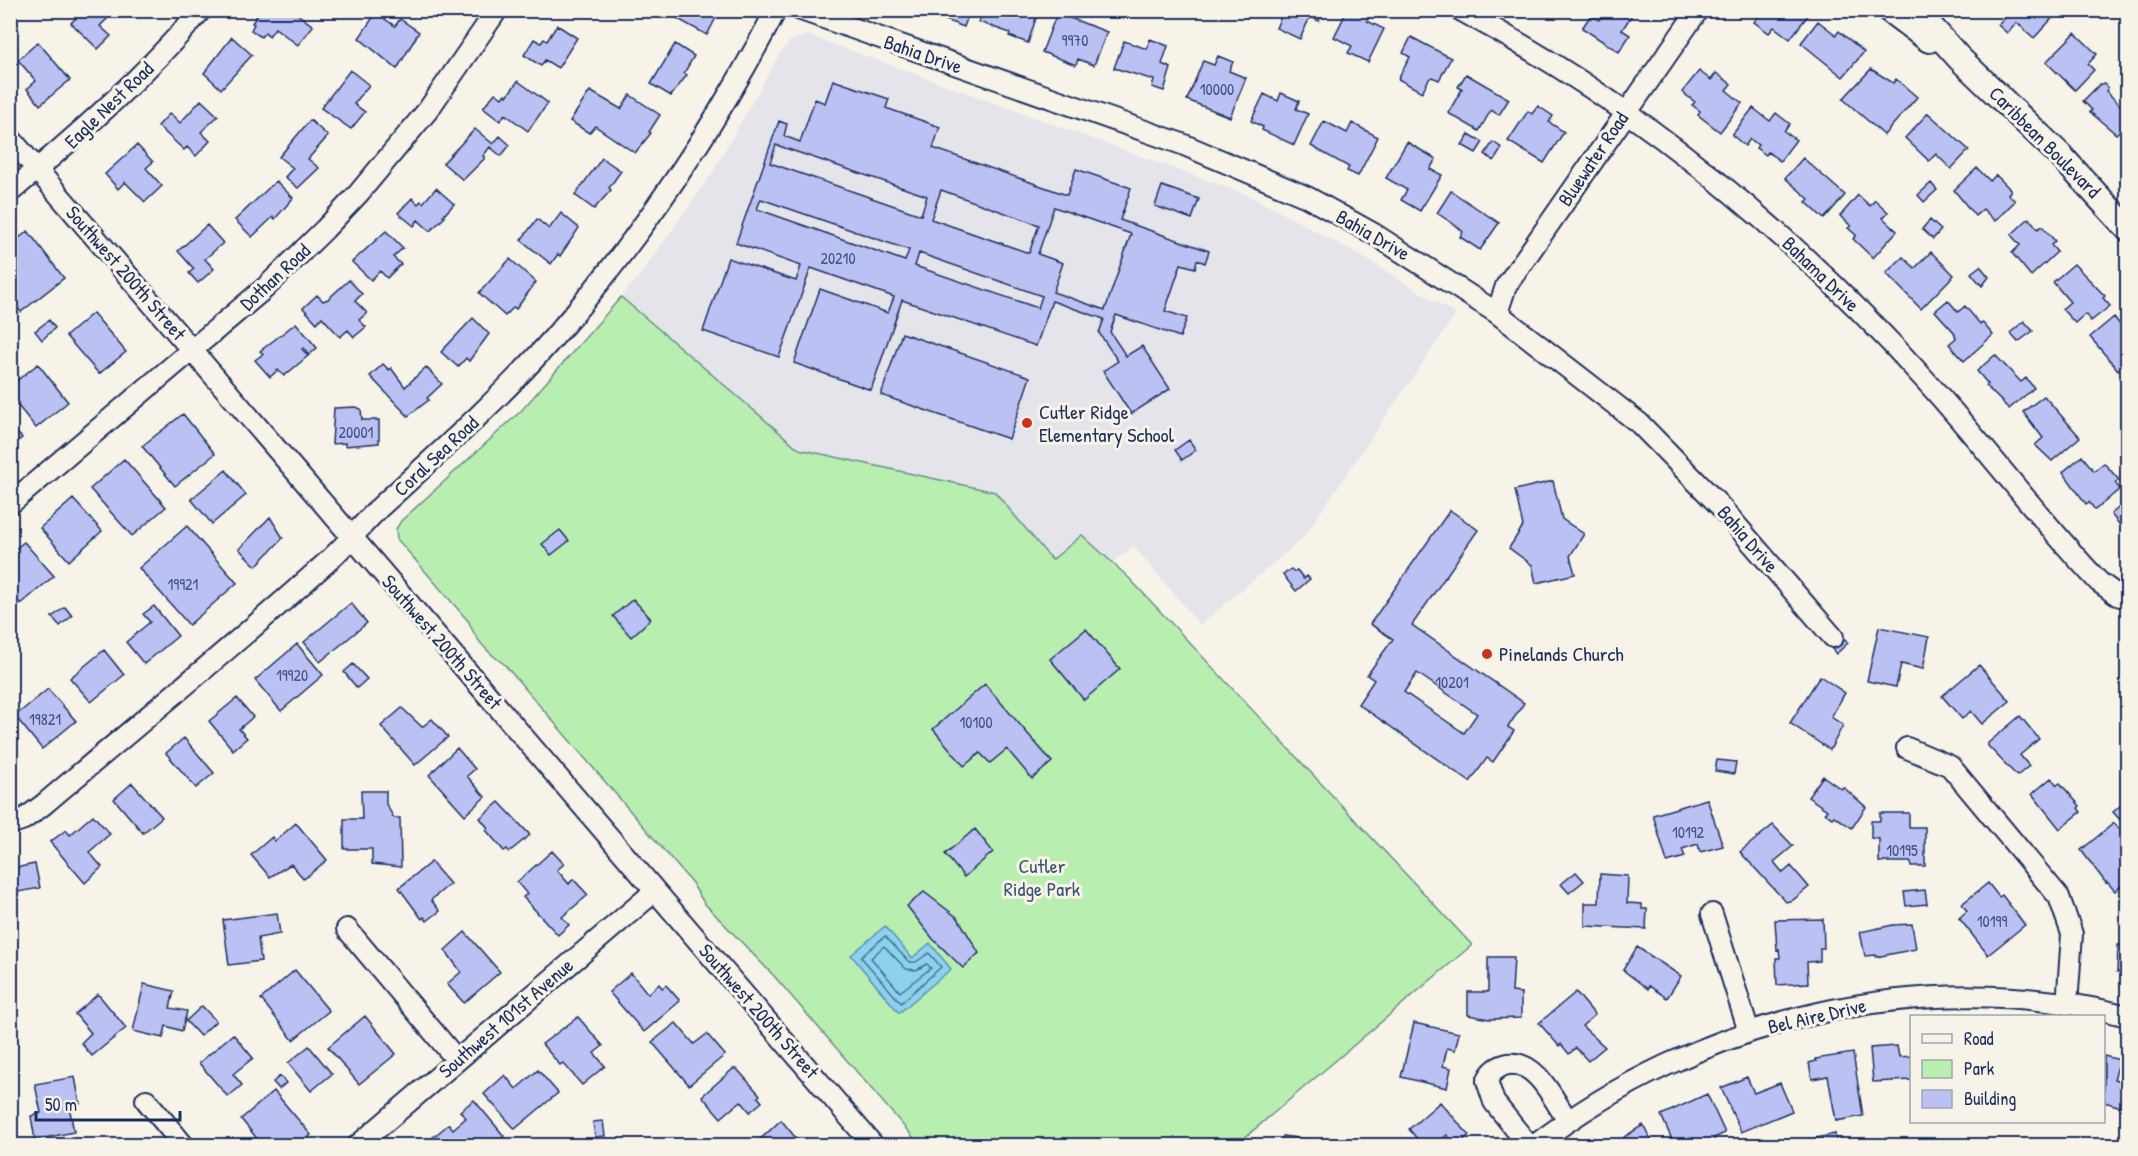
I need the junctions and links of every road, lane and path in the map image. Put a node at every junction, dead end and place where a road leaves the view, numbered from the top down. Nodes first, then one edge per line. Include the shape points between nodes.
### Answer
1 (201, 10) edge
2 (497, 10) edge
3 (776, 10) edge
4 (801, 10) edge
5 (1460, 10) edge
6 (1698, 10) edge
7 (1889, 10) edge
8 (1916, 10) edge
9 (1959, 58) junction
10 (1625, 113) junction
11 (10, 138) edge
12 (38, 170) junction
13 (10, 192) edge
14 (2127, 229) edge
15 (1497, 313) junction
16 (192, 349) junction
17 (10, 504) edge
18 (352, 537) junction
19 (2127, 598) edge
20 (1833, 637) dead end
21 (1907, 748) dead end
22 (10, 824) edge
23 (655, 891) junction
24 (1712, 914) dead end
25 (347, 928) dead end
26 (2067, 1005) junction
27 (2127, 1016) edge
28 (1749, 1032) junction
29 (457, 1060) junction
30 (146, 1100) dead end
31 (1568, 1120) junction
32 (184, 1146) edge
33 (357, 1146) edge
34 (874, 1146) edge
35 (1529, 1146) edge
36 (1534, 1146) edge

1 - 12 street, Eagle Nest Road via 121,96
2 - 16 street, Dothan Road via 428,110 358,194 278,277
3 - 18 street, Coral Sea Road via 681,172 597,286 495,401
4 - 15 street, Bahia Drive via 1148,132 1267,179 1356,224
5 - 10 street, Bahama Drive via 1508,36
6 - 10 street, Bluewater Road
7 - 9 street, Caribbean Boulevard
8 - 9 street, Caribbean Boulevard
9 - 14 street, Caribbean Boulevard via 2061,156
10 - 15 street, Bluewater Road via 1506,286
10 - 19 street, Bahama Drive via 1711,177 1827,277 1928,383 2091,574 2107,589
11 - 12 street, Southwest 200th Street
12 - 13 street, Eagle Nest Road
12 - 16 street, Southwest 200th Street
15 - 20 street, Bahia Drive via 1653,436 1719,505
16 - 17 street, Dothan Road
16 - 18 street, Southwest 200th Street
18 - 22 street, Coral Sea Road via 43,806
18 - 23 street, Southwest 200th Street
21 - 26 street via 1950,766 2059,897 2072,934
23 - 29 street, Southwest 101st Avenue
23 - 34 street, Southwest 200th Street
24 - 28 street
25 - 29 street
26 - 27 street, Bel Aire Drive
26 - 28 street, Bel Aire Drive via 2007,998 1904,999 1850,1007
28 - 31 street, Bel Aire Drive via 1654,1070
29 - 33 street, Southwest 101st Avenue
30 - 32 street
31 - 35 street via 1528,1067 1515,1063 1498,1067 1487,1082 1490,1095
31 - 36 street, Bel Aire Drive

